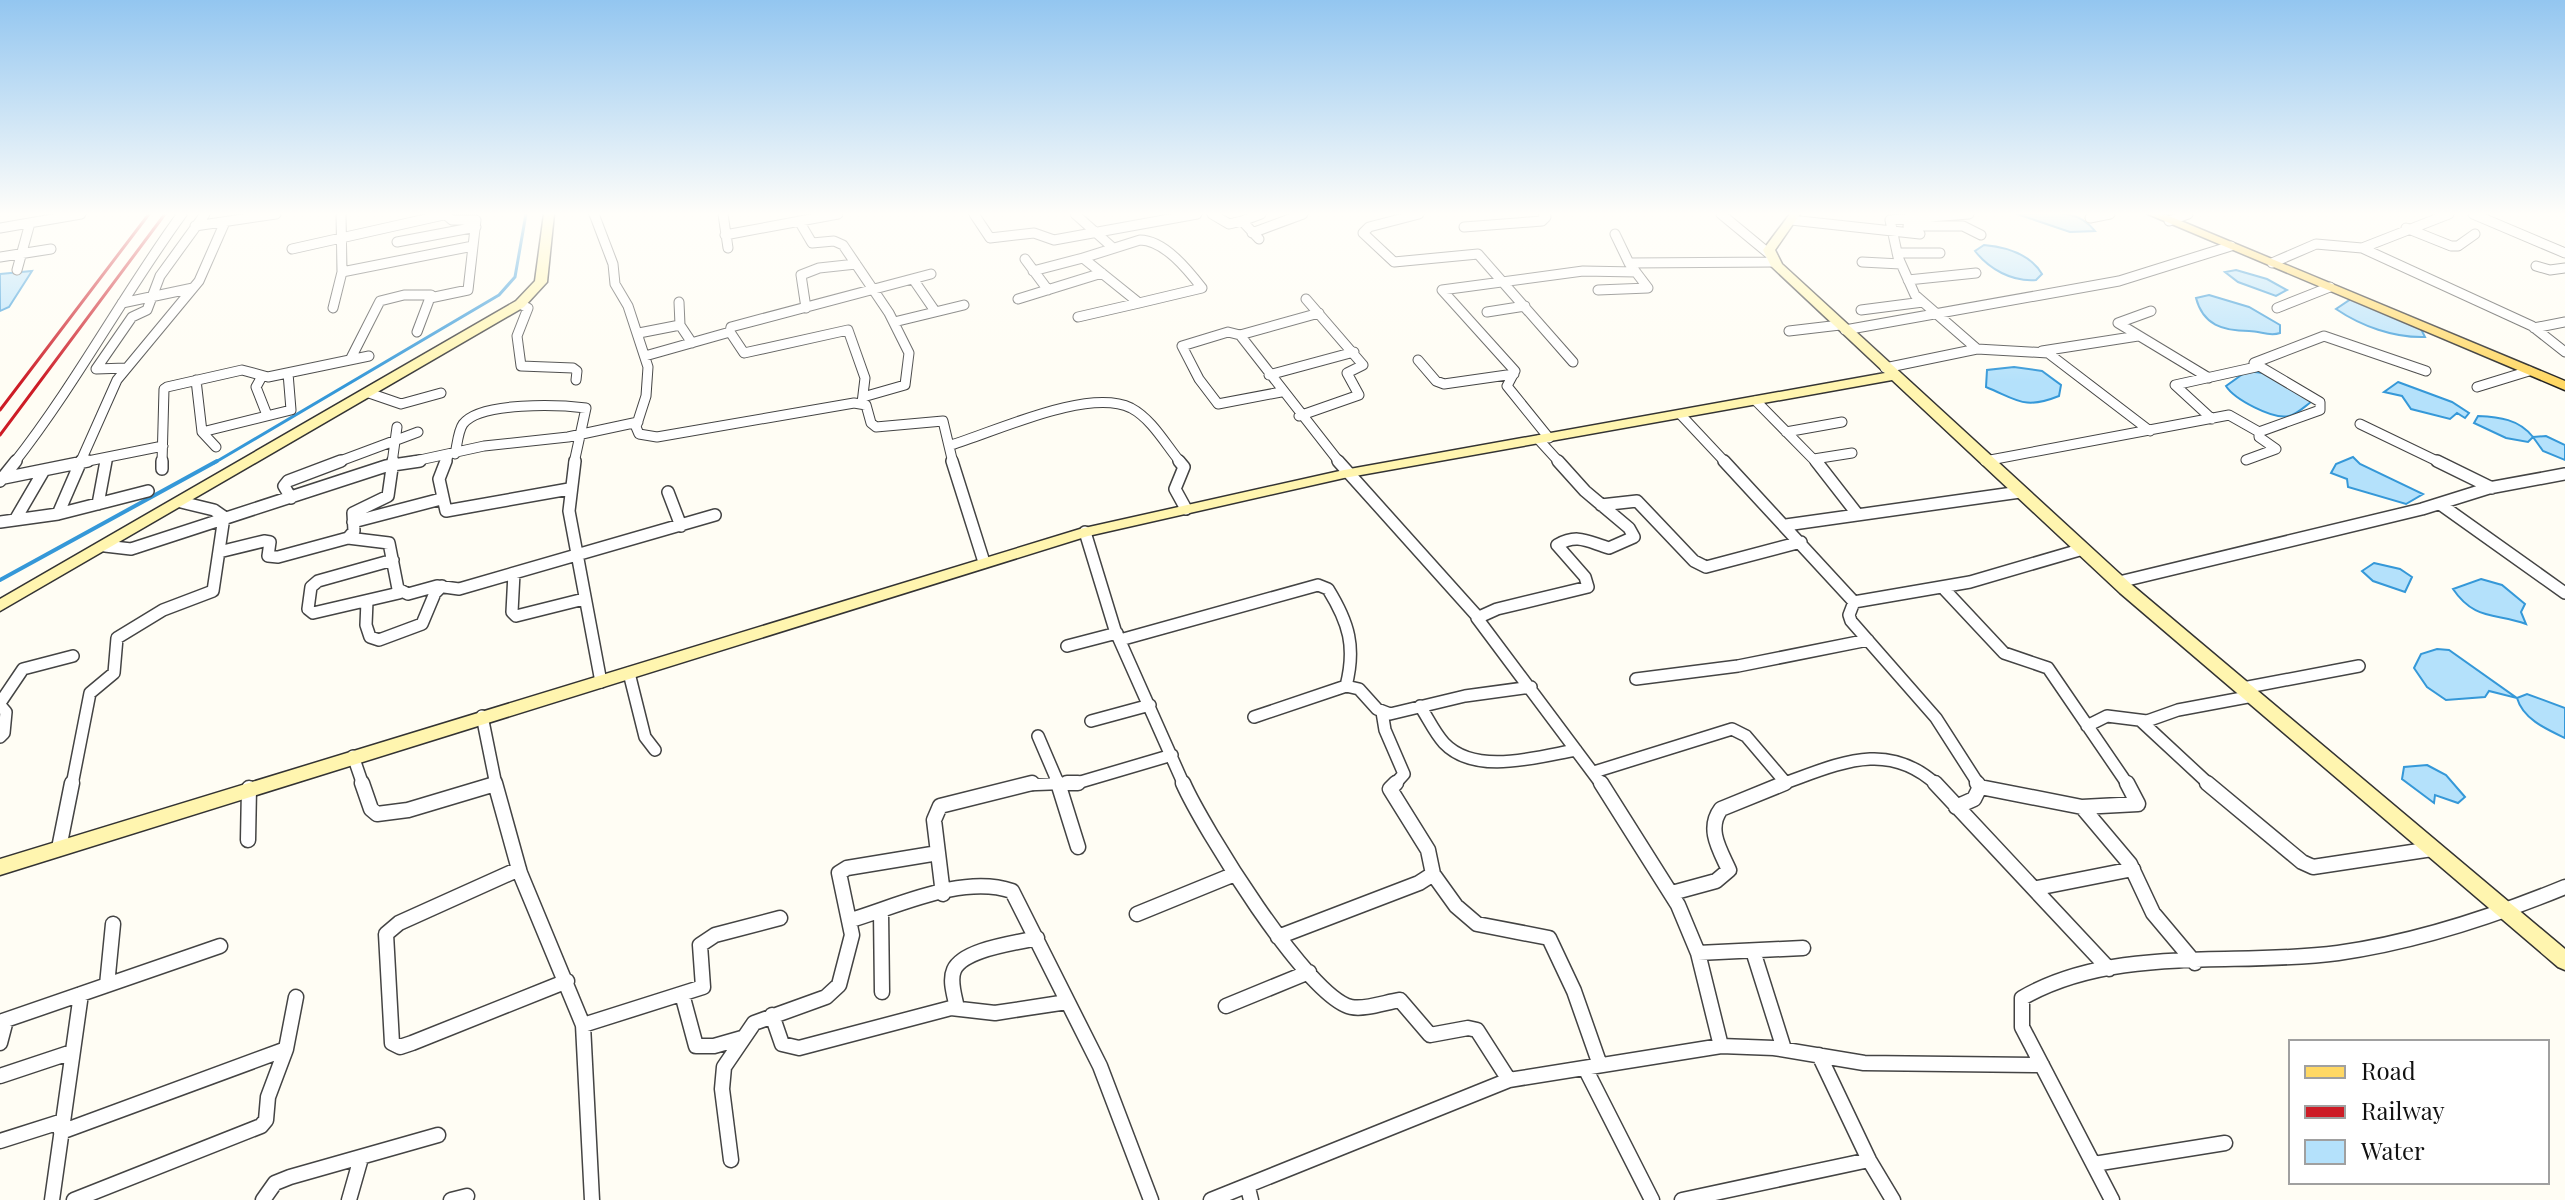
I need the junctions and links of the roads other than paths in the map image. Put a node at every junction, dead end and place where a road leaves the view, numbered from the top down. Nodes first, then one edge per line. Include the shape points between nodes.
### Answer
1 (144, 270) edge
2 (164, 270) edge
3 (202, 270) edge
4 (352, 270) edge
5 (470, 270) edge
6 (542, 270) edge
7 (614, 270) edge
8 (814, 270) edge
9 (860, 270) edge
10 (1037, 270) edge
11 (1098, 270) edge
12 (1188, 270) edge
13 (1493, 270) edge
14 (1785, 270) edge
15 (1904, 270) edge
16 (2154, 270) edge
17 (2289, 270) edge
18 (2409, 270) edge
19 (1033, 271) joint
20 (342, 272) joint
21 (1636, 272) joint
22 (1102, 273) junction
23 (1976, 273) dead end
24 (931, 274) dead end
25 (913, 279) junction
26 (1908, 280) junction
27 (1503, 281) junction
28 (2330, 287) junction
29 (193, 288) junction
30 (1048, 290) junction
31 (1598, 290) dead end
32 (874, 291) junction
33 (150, 297) junction
34 (430, 298) junction
35 (1018, 299) dead end
36 (1306, 299) dead end
37 (679, 302) dead end
38 (1923, 302) junction
39 (122, 303) junction
40 (1139, 303) junction
41 (520, 304) junction
42 (964, 305) dead end
43 (1525, 306) junction
44 (333, 308) dead end
45 (806, 308) junction
46 (2277, 308) dead end
47 (1861, 310) dead end
48 (935, 311) junction
49 (2151, 311) dead end
50 (1487, 312) dead end
51 (1319, 313) junction
52 (1940, 316) junction
53 (1078, 317) dead end
54 (894, 322) junction
55 (2565, 322) edge
56 (680, 325) junction
57 (1843, 328) junction
58 (2534, 328) junction
59 (1789, 331) dead end
60 (417, 332) dead end
61 (730, 332) junction
62 (639, 333) junction
63 (1240, 335) junction
64 (2139, 336) junction
65 (692, 343) junction
66 (1977, 349) junction
67 (2042, 351) junction
68 (1354, 352) junction
69 (2565, 352) edge
70 (369, 356) dead end
71 (645, 356) junction
72 (350, 360) junction
73 (1418, 360) dead end
74 (1573, 362) dead end
75 (2256, 367) junction
76 (126, 368) junction
77 (2426, 371) dead end
78 (2529, 371) junction
79 (1889, 372) junction
80 (288, 373) junction
81 (1515, 374) junction
82 (1269, 375) junction
83 (261, 378) junction
84 (2209, 378) junction
85 (196, 380) junction
86 (576, 380) dead end
87 (2565, 386) edge
88 (2477, 387) dead end
89 (1281, 392) junction
90 (369, 393) junction
91 (441, 393) dead end
92 (863, 400) junction
93 (1756, 401) junction
94 (267, 415) junction
95 (1681, 415) junction
96 (1299, 416) junction
97 (2212, 419) junction
98 (638, 422) junction
99 (1842, 422) dead end
100 (2360, 424) dead end
101 (397, 427) dead end
102 (2150, 431) junction
103 (202, 432) junction
104 (418, 432) dead end
105 (1786, 432) junction
106 (2259, 432) junction
107 (579, 434) junction
108 (1544, 439) junction
109 (396, 440) junction
110 (951, 445) junction
111 (163, 446) junction
112 (216, 447) dead end
113 (1852, 453) dead end
114 (452, 455) junction
115 (106, 459) junction
116 (1814, 459) junction
117 (2246, 460) dead end
118 (1985, 461) junction
119 (81, 464) junction
120 (393, 464) junction
121 (162, 469) dead end
122 (43, 472) junction
123 (1344, 474) junction
124 (2565, 474) edge
125 (2, 480) edge
126 (2492, 488) junction
127 (569, 489) junction
128 (148, 491) dead end
129 (668, 492) dead end
130 (2020, 492) junction
131 (291, 498) junction
132 (441, 499) junction
133 (181, 502) junction
134 (98, 504) junction
135 (2440, 504) junction
136 (1600, 505) junction
137 (1186, 509) junction
138 (58, 514) junction
139 (715, 515) dead end
140 (1858, 515) junction
141 (224, 517) junction
142 (15, 520) junction
143 (0, 522) edge
144 (353, 522) junction
145 (1786, 525) junction
146 (681, 526) junction
147 (1085, 532) junction
148 (348, 538) junction
149 (1801, 542) junction
150 (105, 546) junction
151 (2083, 549) junction
152 (219, 552) junction
153 (575, 556) junction
154 (393, 560) junction
155 (984, 562) junction
156 (514, 573) junction
157 (2119, 582) junction
158 (442, 586) junction
159 (1945, 590) junction
160 (399, 593) junction
161 (2565, 593) edge
162 (584, 599) junction
163 (367, 601) junction
164 (1854, 602) junction
165 (0, 606) edge
166 (1477, 616) junction
167 (1118, 636) junction
168 (1868, 640) junction
169 (1067, 646) dead end
170 (73, 656) dead end
171 (2359, 666) dead end
172 (629, 673) junction
173 (1636, 679) dead end
174 (601, 682) junction
175 (1346, 686) junction
176 (1531, 687) junction
177 (2248, 692) junction
178 (0, 704) edge
179 (1150, 705) junction
180 (1420, 706) junction
181 (1382, 712) junction
182 (482, 716) junction
183 (1254, 717) dead end
184 (1091, 721) dead end
185 (2141, 721) junction
186 (2087, 726) junction
187 (1038, 736) dead end
188 (0, 737) edge
189 (655, 750) dead end
190 (1576, 750) junction
191 (1172, 755) junction
192 (353, 756) junction
193 (1594, 772) junction
194 (1058, 782) junction
195 (1786, 783) junction
196 (495, 784) junction
197 (1980, 787) junction
198 (249, 788) junction
199 (1956, 807) junction
200 (2082, 807) junction
201 (248, 840) dead end
202 (1078, 847) dead end
203 (59, 848) junction
204 (2432, 849) junction
205 (938, 853) junction
206 (0, 867) edge
207 (519, 869) junction
208 (2133, 869) junction
209 (1235, 874) junction
210 (1433, 874) junction
211 (2565, 887) edge
212 (2037, 888) junction
213 (1672, 893) junction
214 (943, 894) junction
215 (881, 912) junction
216 (2506, 913) junction
217 (1137, 914) dead end
218 (780, 918) dead end
219 (851, 920) junction
220 (113, 924) dead end
221 (1278, 937) junction
222 (1037, 938) junction
223 (220, 946) dead end
224 (1803, 948) dead end
225 (1753, 951) junction
226 (1698, 953) junction
227 (2565, 961) edge
228 (2195, 963) junction
229 (2109, 969) junction
230 (1309, 972) junction
231 (567, 981) junction
232 (107, 985) junction
233 (882, 992) dead end
234 (81, 994) junction
235 (682, 994) junction
236 (296, 997) dead end
237 (1067, 1002) junction
238 (1226, 1006) dead end
239 (957, 1008) junction
240 (772, 1015) junction
241 (3, 1021) edge
242 (583, 1025) junction
243 (742, 1038) junction
244 (0, 1043) edge
245 (1721, 1046) junction
246 (286, 1049) junction
247 (1784, 1049) junction
248 (72, 1052) junction
249 (1819, 1055) junction
250 (2042, 1065) junction
251 (1593, 1067) junction
252 (0, 1076) edge
253 (1509, 1080) junction
254 (62, 1126) junction
255 (438, 1135) dead end
256 (0, 1141) edge
257 (2225, 1143) dead end
258 (361, 1158) junction
259 (731, 1160) dead end
260 (1869, 1160) junction
261 (2094, 1164) junction
262 (1250, 1194) edge
263 (52, 1200) edge
264 (74, 1200) edge
265 (263, 1200) edge
266 (349, 1200) edge
267 (592, 1200) edge
268 (1151, 1200) edge
269 (1211, 1200) edge
270 (1652, 1200) edge
271 (1682, 1200) edge
272 (1893, 1200) edge
273 (2112, 1200) edge

1 - 39 street
2 - 33 street
3 - 29 street
4 - 20 street
5 - 34 street via 468,290
6 - 41 street via 541,282
7 - 62 street
8 - 45 street via 801,275
9 - 32 street
10 - 19 street
11 - 22 street
12 - 40 street via 1202,288
13 - 27 street
14 - 57 street
15 - 26 street
16 - 52 street
17 - 28 main road
18 - 58 street
19 - 30 street
20 - 44 street
21 - 27 street via 1583,271
21 - 31 street via 1648,288
22 - 30 street
22 - 40 street
23 - 26 street
24 - 25 street
25 - 32 street
25 - 48 street
26 - 38 street
27 - 43 street
27 - 81 street via 1442,292
28 - 46 street
28 - 78 main road
29 - 33 street
29 - 76 street
30 - 35 street
32 - 45 street
32 - 54 street
33 - 39 street
33 - 76 street via 147,310 132,317 96,369
34 - 60 street
34 - 72 street via 425,292 377,302
36 - 51 street
37 - 56 street
38 - 47 street
38 - 52 street
39 - 125 street via 59,406
40 - 53 street
41 - 86 street via 528,308 516,335 521,366 573,368
41 - 90 street
42 - 48 street
43 - 50 street
43 - 74 street
45 - 61 street via 737,323
48 - 54 street
49 - 64 street via 2118,323
51 - 63 street
51 - 68 street
52 - 57 street
52 - 66 street
54 - 92 street via 909,353 905,385
55 - 58 street
56 - 62 street
56 - 65 street
57 - 59 street
57 - 79 street
58 - 69 street
61 - 65 street
61 - 92 street via 744,353 848,330 865,378
62 - 71 street
63 - 82 street
63 - 89 street via 1188,342 1181,349 1218,404
64 - 67 street
64 - 84 street
65 - 71 street
66 - 67 street
66 - 79 street
67 - 102 street
68 - 82 street
68 - 96 street via 1363,365 1347,376 1359,395
70 - 72 street
71 - 98 street via 646,396
72 - 80 street
73 - 81 street via 1444,384
75 - 77 street via 2254,363 2324,336
75 - 84 street
75 - 106 street via 2320,402 2320,410
76 - 119 street
78 - 87 main road
78 - 88 street
79 - 93 street
79 - 118 street
80 - 83 street
80 - 94 street via 293,408
81 - 108 street via 1507,386
82 - 89 street
83 - 85 street via 250,369
83 - 94 street via 256,387
84 - 97 street via 2175,387
85 - 103 street
85 - 111 street via 164,389
89 - 96 street
90 - 91 street via 401,404
90 - 133 street
92 - 98 street via 657,437 639,434
92 - 110 street via 876,427 932,418 943,421
93 - 95 street
93 - 105 street
94 - 103 street
95 - 108 street
95 - 145 street
96 - 123 street
97 - 102 street
97 - 106 street via 2229,415
98 - 107 street
99 - 105 street
100 - 126 street
101 - 109 street
102 - 118 street
103 - 112 street
104 - 109 street
105 - 116 street
106 - 117 street via 2276,449
107 - 114 street
107 - 114 street via 587,410 582,407 479,414 463,424
107 - 127 street
108 - 123 street
108 - 136 street
109 - 120 street
109 - 131 street via 288,481 284,486
110 - 137 street via 1041,414 1086,406 1129,407 1184,467 1175,489
110 - 155 street via 960,493
111 - 115 street
111 - 121 street
113 - 116 street
114 - 120 street
114 - 132 street via 439,479
115 - 119 street
115 - 134 street
116 - 140 street
118 - 130 street
119 - 122 street
119 - 138 street
120 - 131 street
120 - 144 street via 388,496 353,513
122 - 125 street
122 - 142 street
123 - 137 street
123 - 166 street
124 - 126 street
126 - 135 street
127 - 132 street via 451,512
127 - 153 street
128 - 134 street
129 - 146 street
130 - 140 street
130 - 151 street
131 - 141 street
132 - 144 street
133 - 141 street
133 - 150 street
134 - 138 street
135 - 157 street
135 - 161 street
136 - 149 street via 1637,501 1706,567
136 - 166 street via 1634,537 1609,548 1582,536 1558,543 1588,587
137 - 147 street
138 - 142 street
139 - 146 street
140 - 145 street
141 - 150 street via 131,549
141 - 152 street
142 - 143 street
144 - 148 street
145 - 149 street
146 - 153 street
147 - 155 street
147 - 167 street
148 - 152 street via 278,557 268,556 270,542 264,541
148 - 154 street via 389,543
149 - 164 street
150 - 165 street
151 - 157 street
151 - 159 street
152 - 203 street via 213,591 163,610 117,638 114,673 90,693
153 - 156 street
153 - 162 street
154 - 160 street
154 - 163 street via 318,581 311,587 308,609 313,613
155 - 172 street
156 - 158 street via 459,589
156 - 162 street via 516,616
157 - 177 street
158 - 160 street
158 - 163 street via 422,624 379,640 368,631
159 - 164 street
159 - 186 street via 2004,653 2048,668
160 - 163 street
162 - 174 street
164 - 168 street via 1851,621
166 - 176 street
167 - 169 street
167 - 175 street via 1318,585 1328,589 1354,640
167 - 179 street
168 - 173 street via 1738,666
168 - 197 street via 1936,718
170 - 178 street via 23,669
171 - 177 street
172 - 174 street
172 - 189 street via 645,737
174 - 182 street
175 - 181 street via 1359,689
175 - 183 street
176 - 180 street
176 - 190 street
177 - 185 street
177 - 204 street
178 - 188 street via 6,712
179 - 184 street
179 - 191 street
180 - 181 street
180 - 190 street via 1444,744 1463,758
181 - 210 street via 1404,774 1390,789 1428,850
182 - 192 street
182 - 196 street
185 - 186 street via 2107,716
185 - 204 street via 2197,774 2313,867
186 - 200 street via 2121,770 2138,804
187 - 194 street
190 - 193 street
191 - 194 street via 1077,783
191 - 209 street
192 - 196 street via 377,814
192 - 198 street
193 - 195 street via 1732,729 1746,736
193 - 213 street
194 - 202 street
194 - 205 street via 983,793 940,806 934,820
195 - 199 street via 1873,758 1898,759 1912,765
195 - 213 street via 1722,808 1710,830 1729,870 1716,881
196 - 207 street
197 - 199 street via 1974,799
197 - 200 street
198 - 201 street
198 - 203 street
199 - 212 street
200 - 208 street
203 - 206 street
204 - 216 street
205 - 214 street
205 - 219 street via 842,871 837,877
207 - 231 street
207 - 231 street via 399,923 386,934 392,1043 412,1043
208 - 212 street
208 - 228 street via 2153,913
209 - 217 street
209 - 221 street
210 - 221 street
210 - 251 street via 1474,924 1549,938 1574,991
211 - 216 street
212 - 229 street
213 - 226 street
214 - 215 street
214 - 222 street via 1006,887
215 - 219 street
215 - 233 street
216 - 227 street
216 - 228 street via 2338,953
218 - 235 street via 705,941 699,949 705,983
219 - 240 street via 839,985
220 - 232 street
221 - 230 street
222 - 237 street
222 - 239 street via 974,954 957,965 952,975
223 - 232 street
224 - 225 street
225 - 226 street
225 - 247 street
226 - 245 street
228 - 229 street
229 - 250 street via 2056,980 2022,998 2022,1027
230 - 238 street
230 - 253 street via 1352,1007 1406,1002 1430,1035 1477,1030
231 - 242 street
232 - 234 street
234 - 241 street
234 - 248 street
235 - 242 street
235 - 243 street via 696,1046
236 - 246 street
237 - 239 street via 995,1013
237 - 268 street via 1100,1066
239 - 240 street via 799,1048 782,1044
240 - 243 street via 754,1023
241 - 244 street
242 - 267 street
243 - 259 street via 721,1077
245 - 247 street
245 - 251 street
246 - 254 street
246 - 264 street via 261,1126
247 - 249 street
248 - 252 street
248 - 254 street
249 - 250 street via 1899,1065
249 - 260 street
250 - 261 street
251 - 253 street
251 - 270 street
253 - 262 street
254 - 256 street
254 - 263 street
255 - 258 street
257 - 261 street
258 - 265 street via 275,1183
258 - 266 street
260 - 271 street
260 - 272 street
261 - 273 street
262 - 269 street

